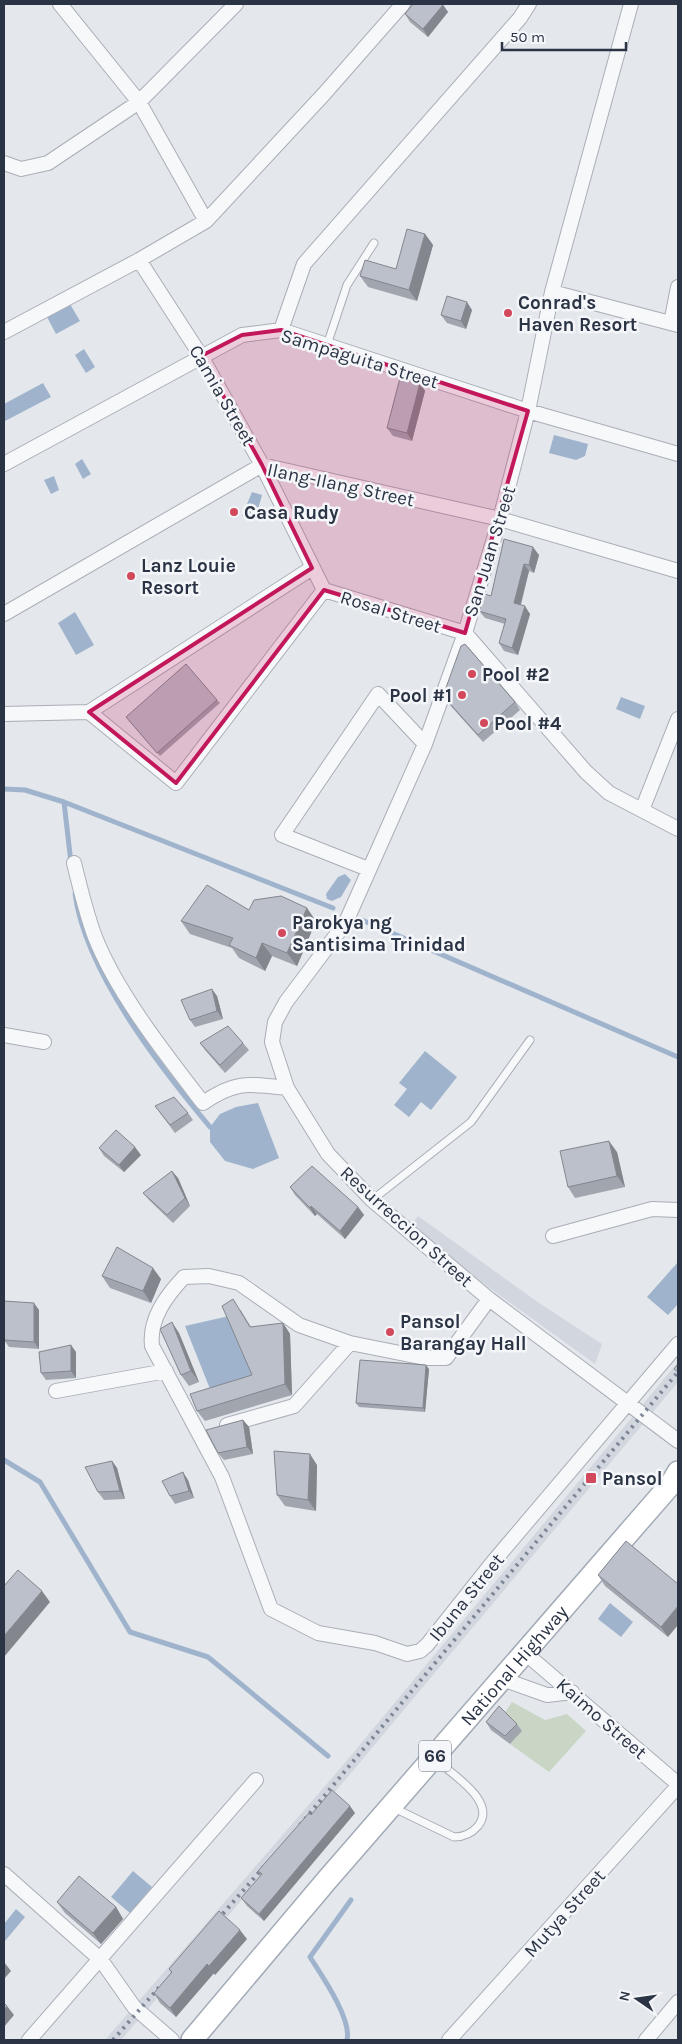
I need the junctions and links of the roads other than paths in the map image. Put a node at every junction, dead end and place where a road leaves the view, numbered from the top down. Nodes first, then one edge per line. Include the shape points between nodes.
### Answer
1 (60, 4) edge
2 (403, 4) edge
3 (529, 4) edge
4 (631, 4) edge
5 (229, 6) edge
6 (139, 102) junction
7 (4, 163) edge
8 (206, 221) junction
9 (374, 243) dead end
10 (139, 260) junction
11 (678, 287) edge
12 (552, 292) junction
13 (674, 324) edge
14 (281, 330) junction
15 (4, 332) edge
16 (327, 345) junction
17 (201, 356) junction
18 (528, 411) junction
19 (678, 454) edge
20 (4, 464) edge
21 (262, 464) junction
22 (500, 519) junction
23 (312, 568) junction
24 (678, 571) edge
25 (324, 590) junction
26 (4, 614) edge
27 (465, 633) junction
28 (89, 712) junction
29 (4, 714) edge
30 (678, 719) edge
31 (425, 744) junction
32 (642, 810) junction
33 (678, 829) edge
34 (74, 863) dead end
35 (368, 869) junction
36 (346, 922) joint
37 (4, 1035) edge
38 (530, 1040) dead end
39 (44, 1042) dead end
40 (287, 1088) junction
41 (372, 1200) junction
42 (678, 1210) edge
43 (553, 1236) dead end
44 (489, 1299) junction
45 (350, 1343) junction
46 (678, 1344) edge
47 (166, 1371) junction
48 (56, 1391) dead end
49 (627, 1402) junction
50 (209, 1430) junction
51 (678, 1441) edge
52 (678, 1472) edge
53 (525, 1653) junction
54 (502, 1679) junction
55 (572, 1692) junction
56 (433, 1758) junction
57 (256, 1780) dead end
58 (678, 1785) edge
59 (392, 1806) junction
60 (4, 1874) edge
61 (101, 1960) junction
62 (678, 2002) edge
63 (29, 2040) edge
64 (172, 2040) edge
65 (192, 2040) edge
66 (449, 2040) edge
67 (646, 2040) edge

1 - 6 street
2 - 8 street
3 - 14 street via 304,264
4 - 12 street, San Juan Street
5 - 6 street
6 - 7 street via 48,163 21,169
6 - 8 street
8 - 10 street
9 - 16 lane via 347,285
10 - 15 street
10 - 17 street, Camia Street
11 - 13 street
12 - 13 street
12 - 18 street, San Juan Street
14 - 16 street, Sampaguita Street
14 - 17 street, Sampaguita Street via 242,335
16 - 18 street, Sampaguita Street
17 - 20 street, Sampaguita Street
17 - 21 street, Camia Street
18 - 19 street, Sampaguita Street
18 - 22 street, San Juan Street
21 - 22 street, Ilang-Ilang Street
21 - 23 street, Camia Street
21 - 26 street, Ilang-Ilang Street
22 - 24 street, Ilang-Ilang Street
22 - 27 street, San Juan Street
23 - 25 street, Camia Street
23 - 28 street
25 - 27 street, Rosal Street
25 - 28 street via 176,783
27 - 31 street, San Juan Street
27 - 32 street, Rosal Street via 586,772 609,793
28 - 29 street
30 - 32 street
31 - 35 street, San Juan Street
31 - 35 street via 378,694 282,835
32 - 33 street, Rosal Street
34 - 40 street via 87,912 110,968 166,1056 203,1103 220,1092 246,1083
35 - 36 street, San Juan Street
36 - 40 street, Resurreccion Street via 286,1002 275,1022 272,1042
37 - 39 street
38 - 41 lane via 472,1122
40 - 41 street, Resurreccion Street via 328,1154
41 - 44 street, Resurreccion Street
42 - 43 street via 652,1209
44 - 45 street via 446,1358 425,1358
44 - 49 street, Resurreccion Street
45 - 47 street, Ibuna Street via 299,1325 239,1283 209,1276 184,1277 161,1306 153,1328 152,1346
45 - 50 street via 294,1406
46 - 49 street, Ibuna Street
47 - 48 street
47 - 50 street, Ibuna Street
49 - 50 street, Ibuna Street via 427,1645 407,1654 375,1643 318,1633 271,1609 222,1477
49 - 51 street, Resurreccion Street
52 - 53 main road, National Highway / 66
53 - 54 main road, National Highway / 66
53 - 55 street, Kaimo Street
54 - 55 street via 547,1696
54 - 56 main road, National Highway / 66
55 - 58 street, Kaimo Street
56 - 59 main road, National Highway / 66
56 - 59 lane via 483,1805 482,1820 476,1828 463,1837 446,1835
57 - 61 street
58 - 66 street, Mutya Street
59 - 65 main road, National Highway / 66
60 - 61 street
61 - 63 street
61 - 64 street via 134,2007
62 - 67 street

